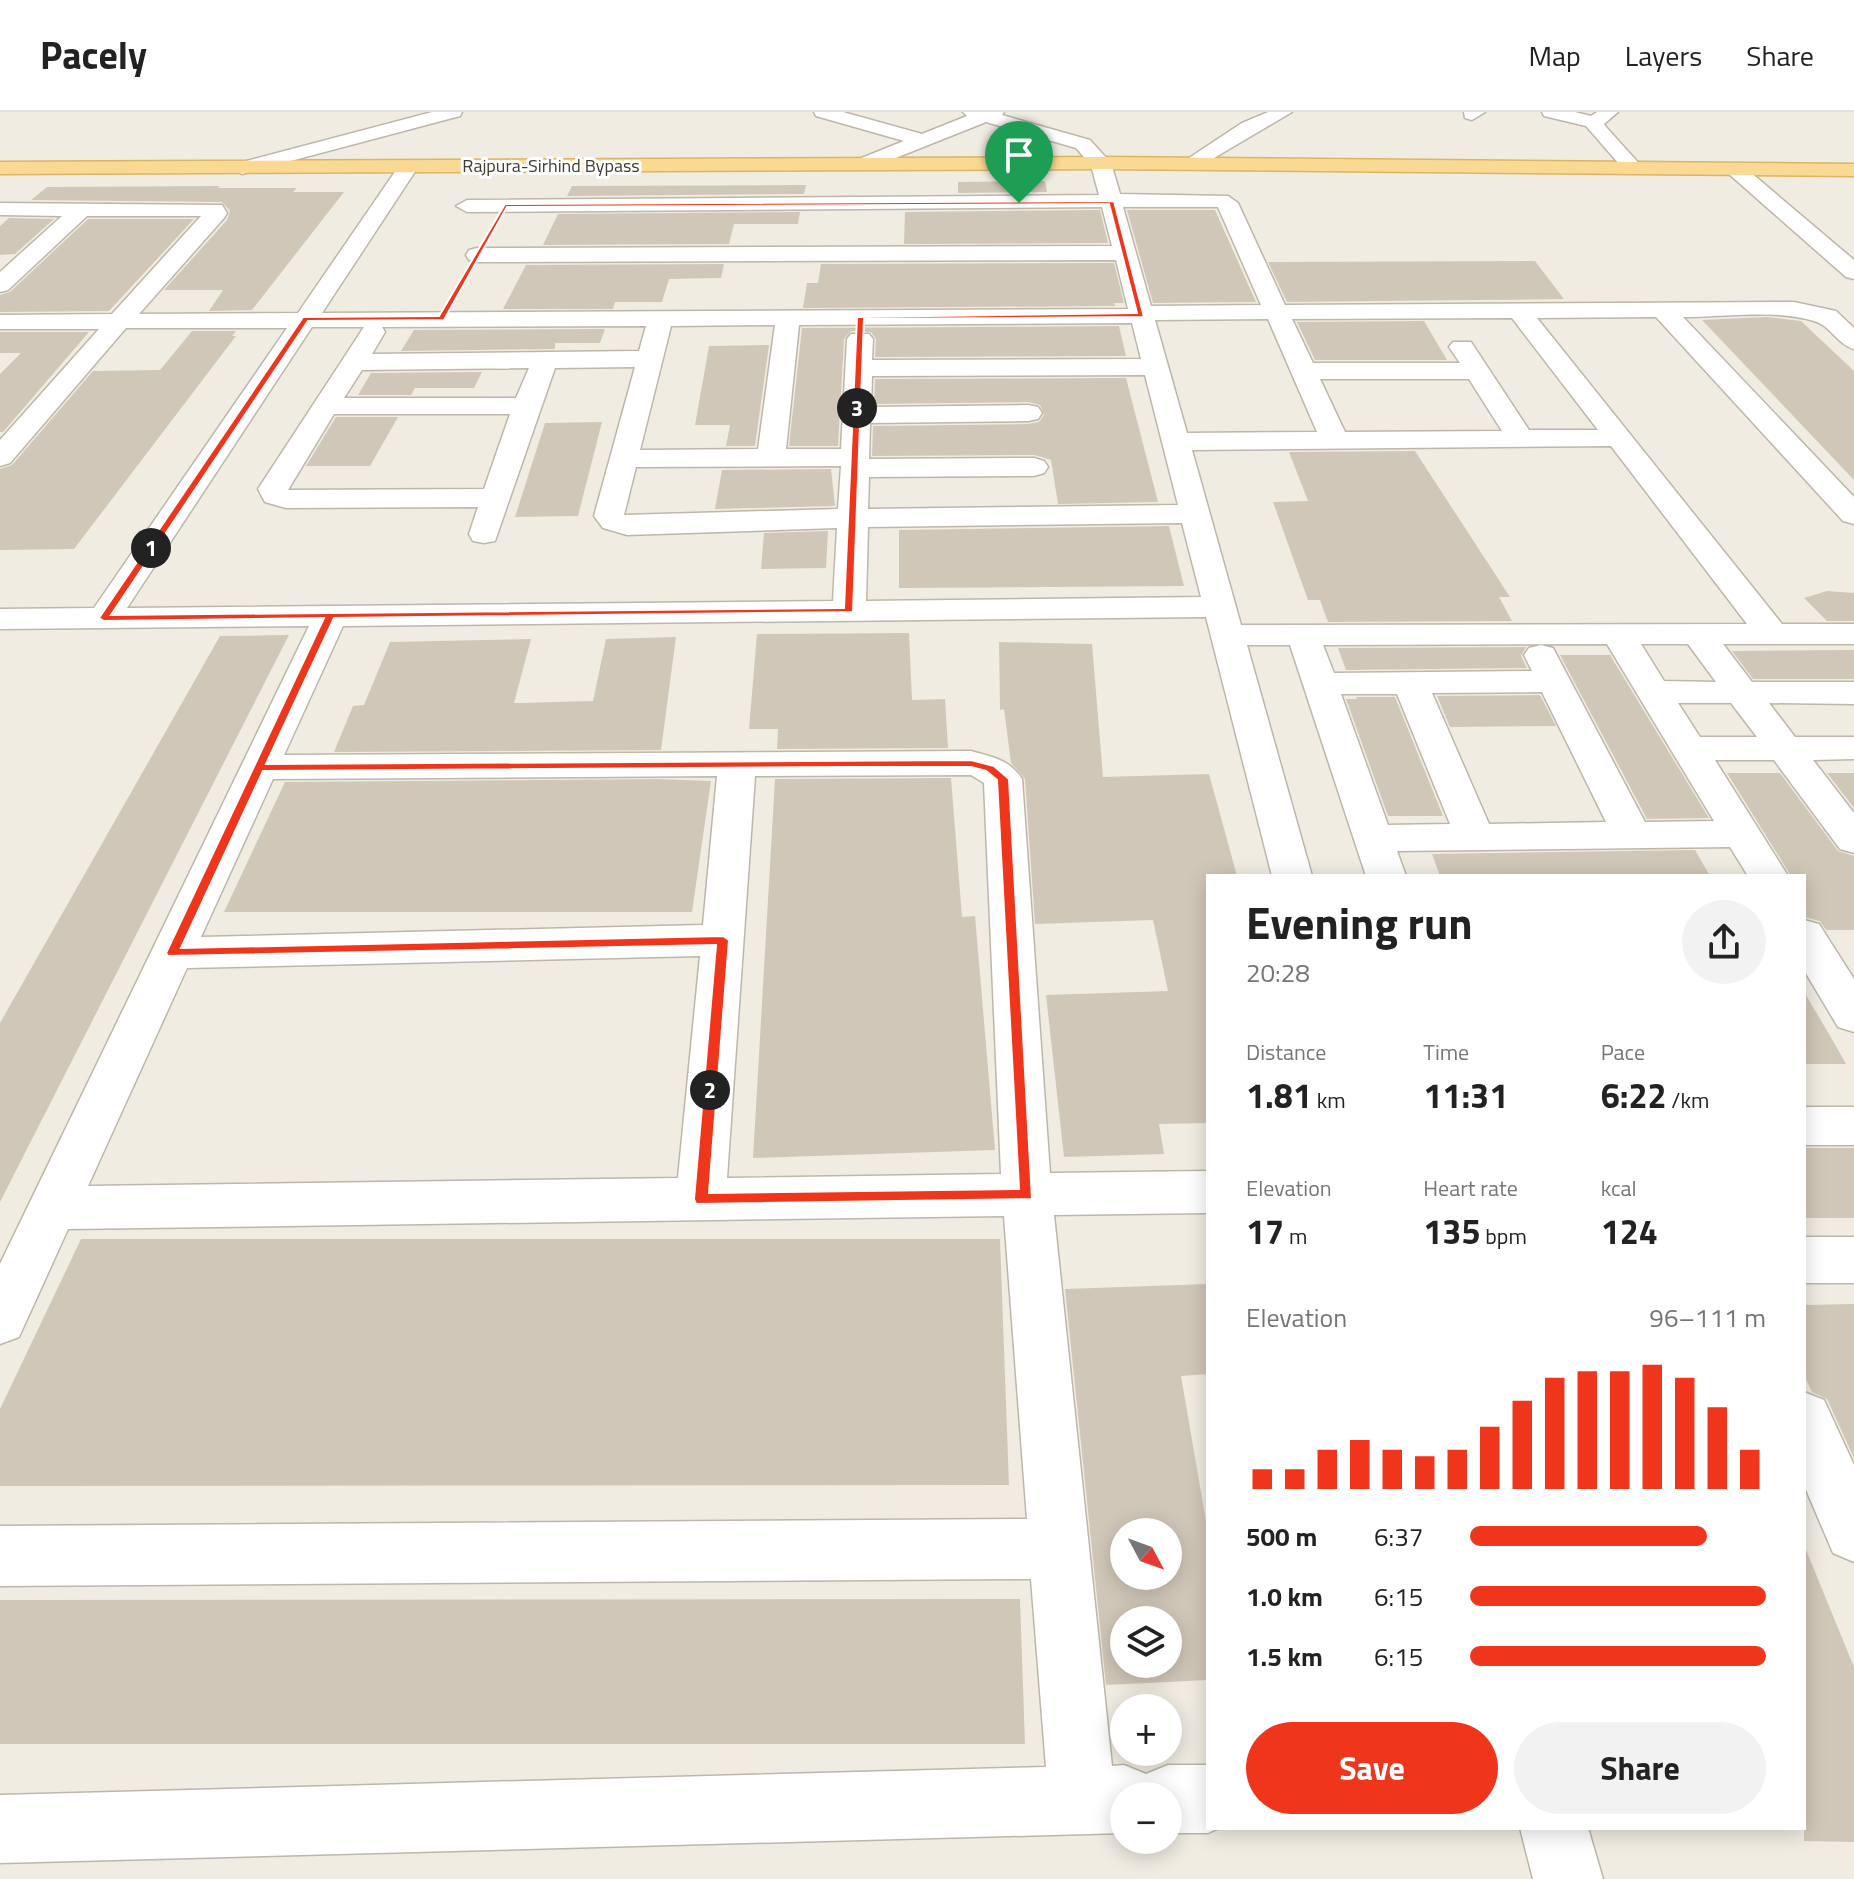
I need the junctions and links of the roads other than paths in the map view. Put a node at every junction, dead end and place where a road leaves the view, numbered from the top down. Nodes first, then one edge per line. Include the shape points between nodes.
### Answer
1 (453, 112) edge
2 (823, 112) edge
3 (1283, 112) edge
4 (1551, 112) edge
5 (984, 113) edge
6 (1602, 117) edge
7 (922, 140) junction
8 (1101, 163) junction
9 (1190, 164) junction
10 (861, 165) junction
11 (408, 167) junction
12 (0, 168) edge
13 (242, 168) junction
14 (1634, 169) junction
15 (1736, 170) junction
16 (1854, 170) edge
17 (1111, 202) junction
18 (742, 204) junction
19 (467, 206) dead end
20 (505, 206) junction
21 (0, 209) edge
22 (82, 209) junction
23 (1125, 253) junction
24 (477, 255) junction
25 (736, 262) junction
26 (1854, 272) edge
27 (0, 285) edge
28 (1519, 311) junction
29 (1664, 311) junction
30 (1439, 312) junction
31 (1276, 313) junction
32 (1141, 314) junction
33 (661, 317) junction
34 (788, 317) junction
35 (861, 317) junction
36 (442, 318) junction
37 (306, 319) junction
38 (119, 321) junction
39 (0, 322) edge
40 (373, 332) dead end
41 (1854, 341) edge
42 (650, 359) junction
43 (545, 360) junction
44 (356, 362) junction
45 (1155, 367) junction
46 (859, 368) junction
47 (1023, 368) junction
48 (1303, 371) junction
49 (1477, 371) junction
50 (328, 406) junction
51 (526, 406) junction
52 (1028, 413) junction
53 (857, 415) junction
54 (1619, 438) junction
55 (1521, 439) junction
56 (1335, 441) junction
57 (1174, 442) junction
58 (0, 457) edge
59 (771, 458) junction
60 (624, 459) junction
61 (855, 462) junction
62 (1034, 467) junction
63 (496, 498) junction
64 (1193, 514) junction
65 (1854, 515) edge
66 (1039, 516) junction
67 (853, 518) junction
68 (484, 534) dead end
69 (849, 610) junction
70 (331, 615) junction
71 (104, 618) junction
72 (0, 619) edge
73 (1221, 621) junction
74 (1854, 634) edge
75 (1303, 635) junction
76 (1531, 635) junction
77 (1618, 635) junction
78 (1698, 635) junction
79 (1773, 635) junction
80 (1554, 681) junction
81 (1410, 683) junction
82 (1320, 684) junction
83 (1654, 692) junction
84 (1739, 693) junction
85 (1854, 693) edge
86 (1854, 748) edge
87 (1689, 749) junction
88 (1788, 749) junction
89 (737, 763) junction
90 (259, 767) junction
91 (1847, 820) edge
92 (1742, 834) junction
93 (1632, 835) junction
94 (1475, 837) junction
95 (1373, 838) junction
96 (1291, 874) edge
97 (1385, 874) edge
98 (1767, 874) edge
99 (723, 940) junction
100 (1824, 946) edge
101 (172, 953) junction
102 (1854, 1015) edge
103 (1806, 1126) edge
104 (1854, 1126) edge
105 (1206, 1192) edge
106 (1027, 1195) junction
107 (701, 1199) junction
108 (52, 1208) junction
109 (1806, 1260) edge
110 (1854, 1260) edge
111 (0, 1320) edge
112 (1806, 1424) edge
113 (1854, 1532) edge
114 (1059, 1549) junction
115 (0, 1556) edge
116 (1182, 1799) edge
117 (1206, 1799) edge
118 (1103, 1800) edge
119 (0, 1829) edge
120 (1555, 1830) edge
121 (1568, 1879) edge

1 - 13 street
2 - 7 street
3 - 9 street
4 - 6 street
5 - 7 street
5 - 8 street via 1083,144
6 - 14 street
7 - 10 street
8 - 9 main road, Rajpura-Sirhind Bypass
8 - 10 main road, Rajpura-Sirhind Bypass
8 - 17 street
9 - 14 main road, Rajpura-Sirhind Bypass
10 - 11 main road, Rajpura-Sirhind Bypass
11 - 13 main road, Rajpura-Sirhind Bypass
11 - 37 street
12 - 13 main road, Rajpura-Sirhind Bypass
14 - 15 main road, Rajpura-Sirhind Bypass
15 - 16 main road, Rajpura-Sirhind Bypass
15 - 26 street
17 - 18 street
17 - 23 street
17 - 31 street via 1227,203
18 - 20 street
18 - 25 street
19 - 20 street
20 - 24 street
21 - 22 street
22 - 27 street
22 - 38 street via 206,208 216,213
23 - 25 street
23 - 32 street
24 - 25 street
24 - 36 street
28 - 29 street
28 - 30 street
28 - 54 street
29 - 41 street via 1812,311 1827,316
29 - 65 street
30 - 31 street
30 - 49 street
31 - 32 street
31 - 48 street
32 - 35 street
32 - 45 street
33 - 34 street via 730,309
33 - 36 street
33 - 42 street
34 - 35 street
34 - 59 street
35 - 46 street
36 - 37 street
37 - 38 street
37 - 71 street
38 - 39 street
38 - 58 street
40 - 44 street
42 - 43 street
42 - 60 street
43 - 44 street
43 - 51 street
44 - 50 street
45 - 47 street
45 - 57 street
46 - 47 street
46 - 53 street
47 - 52 street
48 - 49 street
48 - 56 street
49 - 55 street
50 - 51 street
50 - 63 street via 273,489 275,496
51 - 63 street
52 - 53 street
52 - 62 street
53 - 61 street
54 - 55 street
54 - 79 street
55 - 56 street
56 - 57 street
57 - 64 street
59 - 60 street
59 - 61 street
60 - 67 street via 609,516 627,526
61 - 62 street
61 - 67 street
62 - 66 street
63 - 68 street
64 - 66 street
64 - 73 street
66 - 67 street
67 - 69 street
69 - 70 street
69 - 73 street
70 - 71 street
70 - 90 street
71 - 72 street
73 - 75 street
73 - 96 street
74 - 79 street
75 - 76 street
75 - 82 street
76 - 77 street
76 - 80 street
77 - 78 street
77 - 83 street
78 - 79 street
78 - 84 street
80 - 81 street
80 - 93 street
81 - 82 street
81 - 94 street
82 - 95 street
83 - 84 street
83 - 87 street
84 - 85 street
84 - 88 street
86 - 88 street
87 - 88 street
87 - 92 street
88 - 91 street
89 - 90 street
89 - 99 street
89 - 106 street via 971,763 990,768 1003,779
90 - 101 street
92 - 93 street
92 - 98 street
93 - 94 street
94 - 95 street
95 - 97 street
99 - 101 street
99 - 107 street
100 - 102 street
101 - 108 street
103 - 104 street
105 - 106 street
106 - 107 street
106 - 114 street
107 - 108 street
108 - 111 street
109 - 110 street
112 - 113 street
114 - 115 street
114 - 118 street
116 - 117 street
118 - 119 street
120 - 121 street

